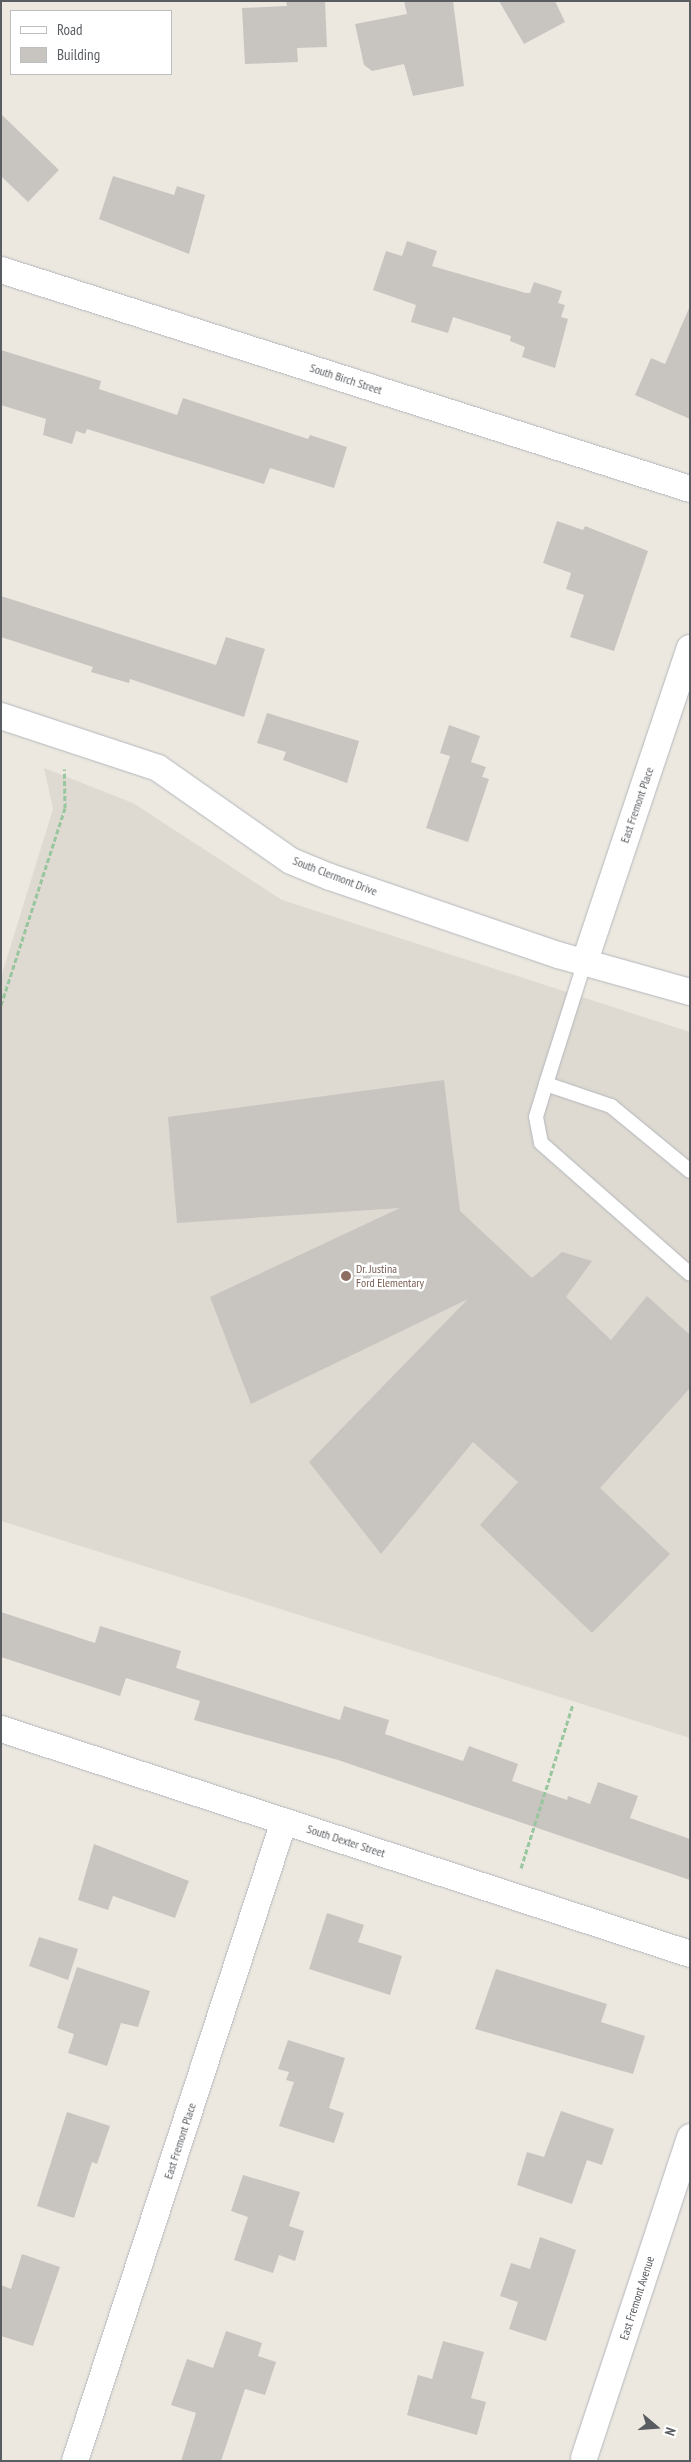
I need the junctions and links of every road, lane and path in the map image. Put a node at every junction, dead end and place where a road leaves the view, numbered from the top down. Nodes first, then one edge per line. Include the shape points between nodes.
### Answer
1 (1, 270) edge
2 (690, 489) edge
3 (690, 648) edge
4 (1, 716) edge
5 (64, 761) dead end
6 (585, 961) junction
7 (690, 992) edge
8 (1, 1006) edge
9 (546, 1084) junction
10 (690, 1171) edge
11 (690, 1274) edge
12 (573, 1704) dead end
13 (1, 1729) edge
14 (284, 1821) junction
15 (512, 1896) junction
16 (690, 1954) edge
17 (690, 2137) edge
18 (584, 2458) dead end
19 (75, 2461) edge

1 - 2 street, South Birch Street
3 - 6 street, East Fremont Place
4 - 6 street, South Clermont Drive via 158,768 291,861
5 - 8 path via 64,808
6 - 7 street, South Clermont Drive
6 - 9 lane
9 - 10 lane via 611,1106
9 - 11 lane via 536,1117 541,1143
12 - 15 path
13 - 14 street, South Dexter Street
14 - 15 street, South Dexter Street
14 - 19 street, East Fremont Place
15 - 16 street, South Dexter Street
17 - 18 street, East Fremont Avenue

